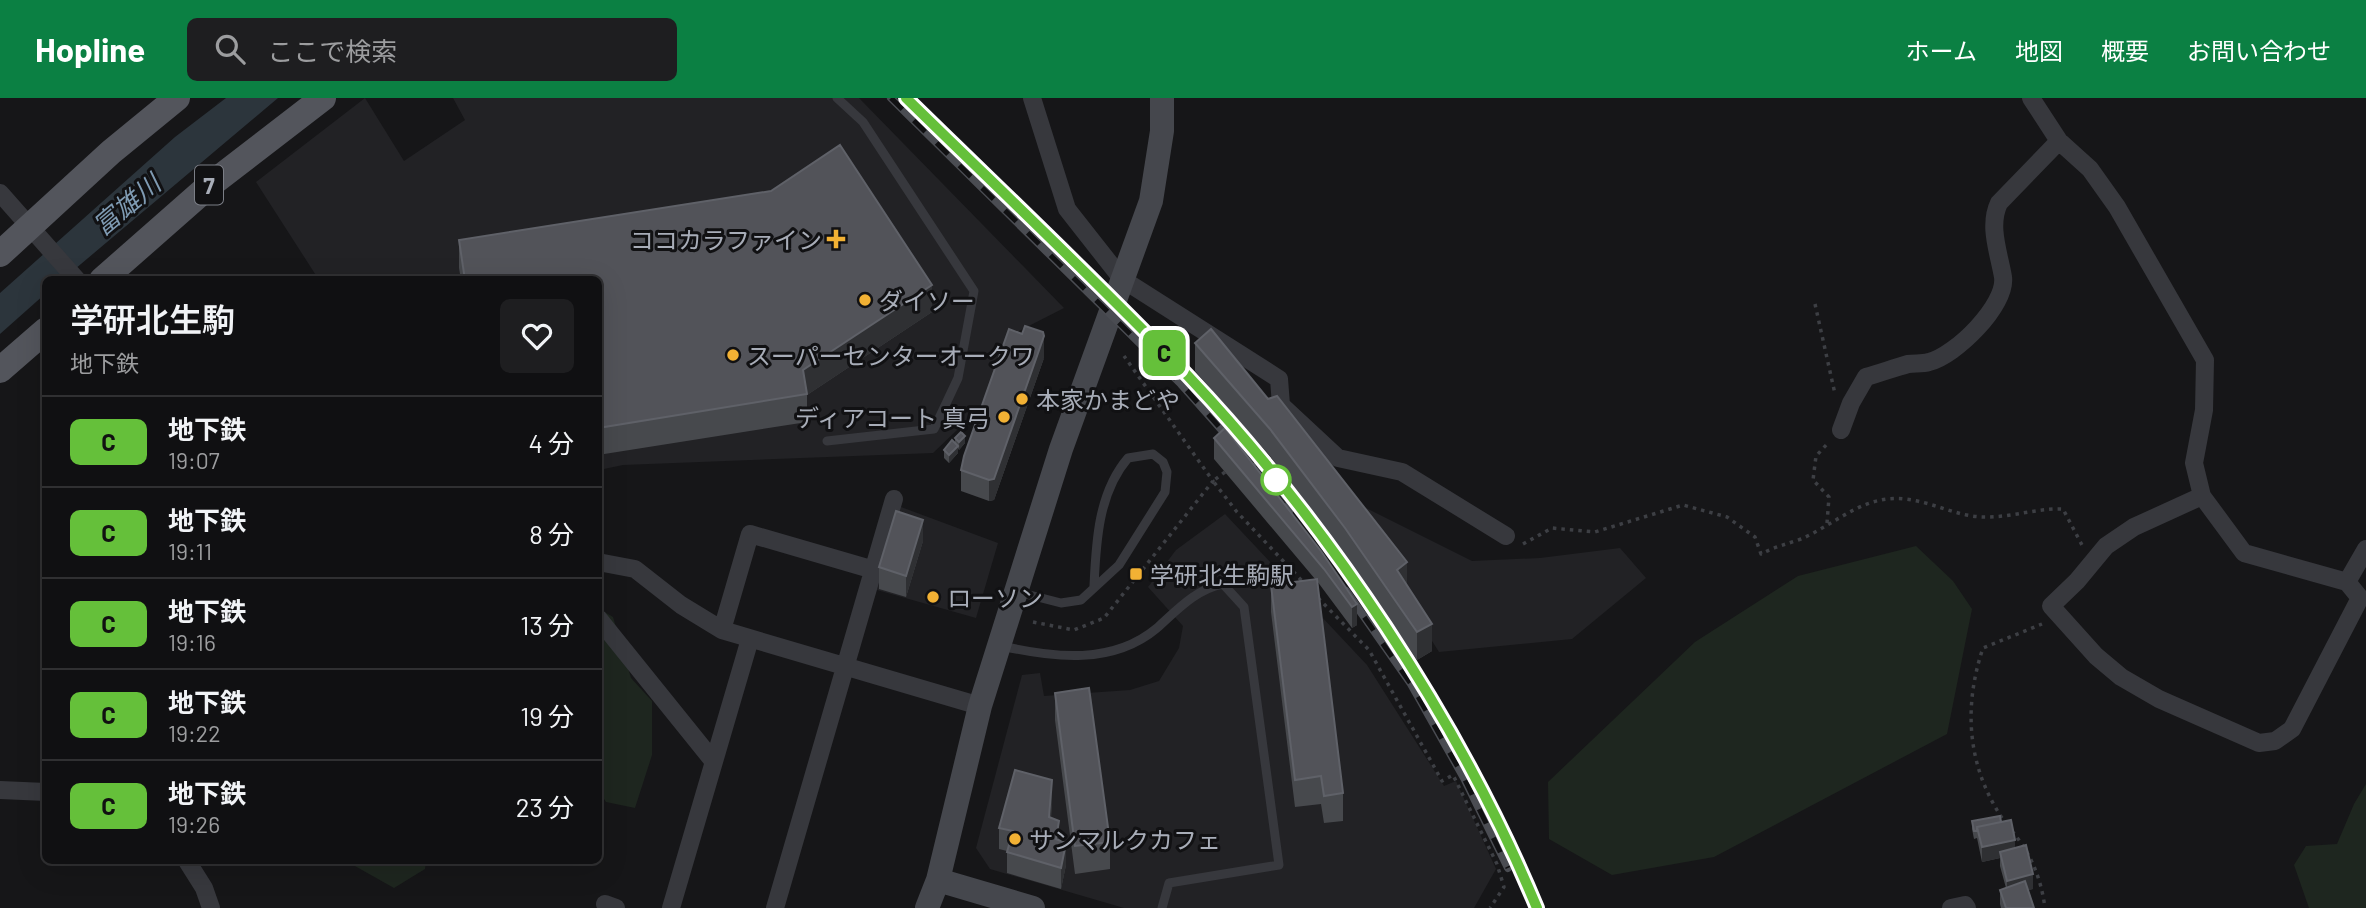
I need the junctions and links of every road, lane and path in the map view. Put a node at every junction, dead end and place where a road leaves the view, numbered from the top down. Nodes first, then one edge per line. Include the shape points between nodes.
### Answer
1 (177, 98) edge
2 (323, 98) edge
3 (837, 98) edge
4 (1032, 98) edge
5 (1162, 98) edge
6 (2031, 98) edge
7 (2059, 141) junction
8 (0, 193) edge
9 (29, 228) junction
10 (0, 254) edge
11 (73, 276) edge
12 (107, 276) edge
13 (1122, 279) junction
14 (42, 333) edge
15 (1124, 356) dead end
16 (0, 370) edge
17 (1841, 430) dead end
18 (827, 441) dead end
19 (1225, 472) dead end
20 (1213, 481) junction
21 (2202, 496) junction
22 (894, 499) dead end
23 (1506, 536) joint
24 (2366, 550) edge
25 (2098, 553) junction
26 (602, 563) edge
27 (874, 570) junction
28 (2347, 582) junction
29 (1304, 584) edge
30 (1094, 586) junction
31 (1018, 592) junction
32 (1314, 593) edge
33 (2063, 616) junction
34 (602, 623) edge
35 (722, 630) junction
36 (750, 639) junction
37 (1000, 645) junction
38 (844, 667) junction
39 (980, 706) junction
40 (714, 762) junction
41 (0, 790) edge
42 (42, 792) edge
43 (189, 864) edge
44 (938, 880) junction
45 (211, 908) edge
46 (671, 908) edge
47 (775, 908) edge
48 (927, 908) edge
49 (1033, 908) edge
50 (1162, 908) edge
51 (1490, 908) edge
52 (1951, 908) edge
53 (1966, 908) edge
54 (2045, 908) edge

1 - 9 main road
2 - 12 main road, 7 via 210,185
3 - 18 lane via 863,122 974,291 958,378 934,429
4 - 13 street via 1067,209
5 - 13 street via 1162,131 1151,201
6 - 7 street
7 - 17 street via 1995,212 2004,281 1981,324 1954,349 1930,362 1910,363 1866,377
7 - 21 street via 2090,169 2117,207 2205,360 2204,410 2194,463
8 - 9 street
9 - 10 main road
9 - 11 street
13 - 23 street via 1279,379 1280,405 1338,458 1402,472
13 - 31 street via 1061,449
14 - 16 main road
15 - 20 path
19 - 20 path
20 - 29 path
21 - 25 street via 2134,527
21 - 28 street via 2244,553
22 - 27 street
23 - 25 path via 1522,544 1552,528 1595,533 1683,505 1727,517 1755,537 1761,554 1801,539 1854,509 1889,498 1937,504 1961,516 2063,509 2083,547
24 - 28 street
25 - 33 street via 2052,606
26 - 35 street via 635,569
27 - 35 street via 750,534
27 - 38 street
28 - 33 street via 2360,598 2292,729 2275,741 2259,743 2121,677 2096,656
30 - 30 lane via 1096,534 1116,472 1128,458 1153,454 1167,472 1165,492 1119,565
30 - 31 lane via 1082,600 1071,603
31 - 37 street
32 - 51 path via 1368,650 1443,780 1453,775 1504,887
33 - 54 path via 1983,648 1970,702 1972,749 1980,777 1994,806 2030,856
34 - 40 street
35 - 36 street
36 - 38 street
36 - 40 street
37 - 39 street
37 - 50 lane via 1065,657 1102,654 1148,634 1206,587 1223,584 1244,607 1279,864 1169,883
38 - 39 street
38 - 47 street
39 - 44 street
40 - 46 street
41 - 42 street
43 - 45 street
44 - 48 street
44 - 49 street
52 - 53 street

